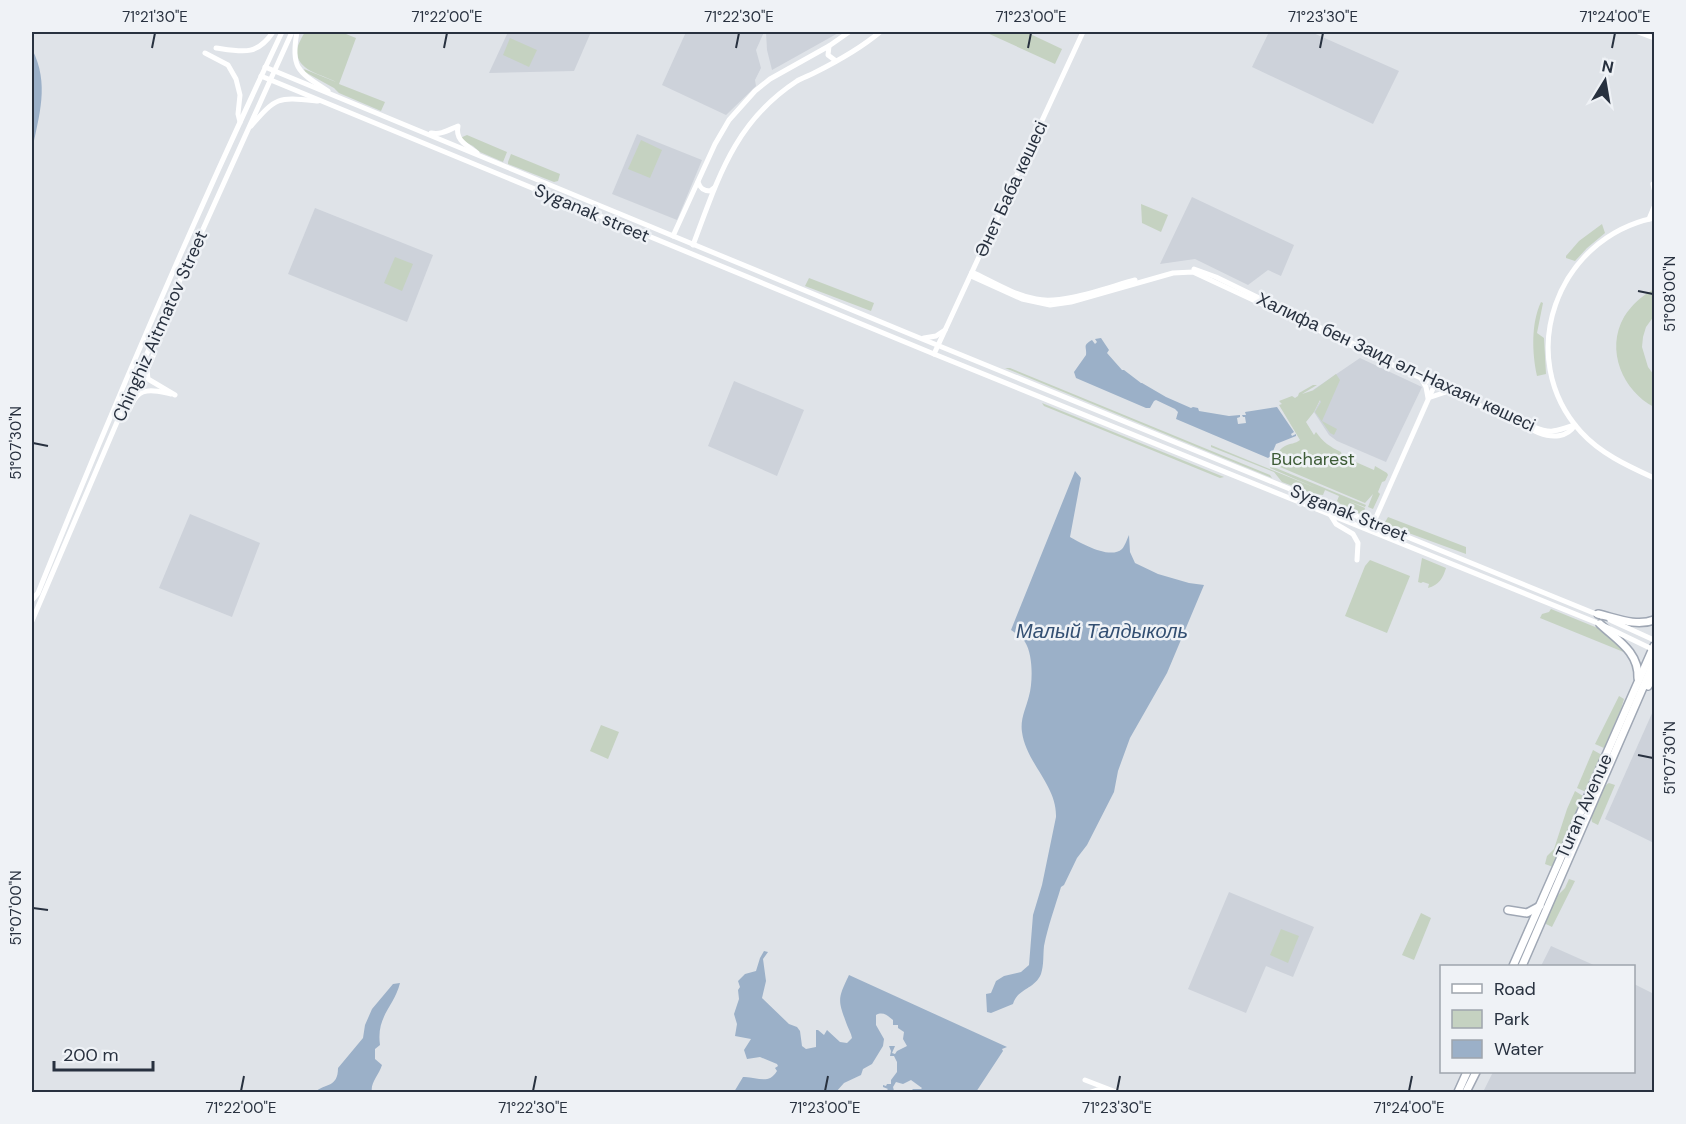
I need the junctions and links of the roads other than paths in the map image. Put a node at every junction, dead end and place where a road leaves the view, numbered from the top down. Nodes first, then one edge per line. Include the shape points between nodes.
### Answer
1 (273, 32) edge
2 (282, 32) edge
3 (292, 32) edge
4 (297, 32) edge
5 (849, 32) edge
6 (880, 32) edge
7 (1083, 32) edge
8 (1638, 32) edge
9 (1654, 39) edge
10 (829, 45) junction
11 (216, 48) dead end
12 (206, 53) dead end
13 (836, 61) junction
14 (265, 68) junction
15 (273, 71) junction
16 (261, 76) junction
17 (270, 79) junction
18 (339, 98) junction
19 (325, 101) junction
20 (240, 123) junction
21 (246, 132) junction
22 (424, 133) junction
23 (486, 159) junction
24 (698, 182) junction
25 (1654, 185) edge
26 (714, 188) junction
27 (1654, 189) edge
28 (591, 202) junction
29 (577, 207) junction
30 (1654, 207) edge
31 (609, 209) junction
32 (598, 215) junction
33 (1652, 218) edge
34 (673, 236) junction
35 (693, 244) junction
36 (971, 274) junction
37 (792, 285) junction
38 (781, 290) junction
39 (822, 298) junction
40 (812, 303) junction
41 (947, 329) junction
42 (918, 338) junction
43 (152, 343) junction
44 (938, 345) junction
45 (934, 354) junction
46 (1420, 378) junction
47 (1435, 384) junction
48 (1449, 391) junction
49 (1428, 398) junction
50 (120, 417) junction
51 (1575, 424) junction
52 (1654, 478) edge
53 (1330, 515) junction
54 (1373, 523) junction
55 (1370, 531) junction
56 (1357, 560) dead end
57 (32, 600) edge
58 (1598, 614) junction
59 (1654, 620) edge
60 (32, 621) edge
61 (1600, 624) junction
62 (1654, 640) edge
63 (1654, 648) edge
64 (1654, 662) edge
65 (1654, 675) edge
66 (1638, 684) junction
67 (1641, 694) junction
68 (1540, 906) junction
69 (1508, 910) dead end
70 (1513, 965) edge
71 (1522, 965) edge
72 (1466, 1073) edge
73 (1475, 1073) edge
74 (1085, 1080) dead end
75 (1113, 1091) edge
76 (1091, 1092) edge
77 (1458, 1092) edge
78 (1466, 1092) edge

1 - 11 street via 261,46 250,51
2 - 14 street, Chinghiz Aitmatov Street
3 - 15 street, Chinghiz Aitmatov Street
4 - 18 street via 297,67
5 - 10 street
6 - 13 street
7 - 36 street, Әнет Баба көшесі
8 - 9 street
10 - 13 street via 828,55
10 - 24 street via 755,91 729,120
12 - 20 street via 228,65 236,79
13 - 26 street via 798,80 766,107 741,135
14 - 15 street
14 - 16 street, Chinghiz Aitmatov Street
15 - 17 street, Chinghiz Aitmatov Street
15 - 18 street, Syganak street
16 - 17 street
16 - 20 street, Chinghiz Aitmatov Street
17 - 19 street, Syganak street
17 - 21 street, Chinghiz Aitmatov Street
18 - 22 street, Syganak street
19 - 21 street via 278,100
19 - 29 street, Syganak street
20 - 57 street, Chinghiz Aitmatov Street
21 - 43 street, Chinghiz Aitmatov Street
22 - 23 street, Syganak street
22 - 23 street via 438,134 458,126 459,138
23 - 28 street, Syganak street
24 - 26 street via 704,190
24 - 34 street
25 - 27 street
26 - 35 street
28 - 29 street via 586,208
28 - 31 street, Syganak street
29 - 32 street, Syganak street
30 - 33 street
31 - 32 street
31 - 34 street, Syganak street
32 - 38 street, Syganak street
33 - 51 street via 1622,229 1584,255 1558,298 1550,326 1550,365 1559,397
34 - 35 street, Syganak street
35 - 37 street, Syganak street
36 - 41 street, Әнет Баба көшесі
36 - 46 street, Халифа бен Заид әл-Нахаян көшесі via 1022,300 1050,305 1173,273 1193,272
36 - 51 street, Халифа бен Заид әл-Нахаян көшесі via 1024,296 1050,301 1175,269 1195,269 1538,429 1553,432
37 - 38 street
37 - 39 street, Syganak street
38 - 40 street, Syganak street
39 - 40 street
39 - 42 street, Syganak Street
40 - 45 street, Syganak Street
41 - 42 street via 936,336
41 - 44 street, Әнет Баба көшесі
42 - 44 street, Syganak Street
43 - 50 street, Chinghiz Aitmatov Street
43 - 50 street via 154,354 147,370 148,379 176,395 147,391 138,395 129,411
44 - 45 street, Әнет Баба көшесі
44 - 54 street, Syganak Street
45 - 53 street, Syganak Street
46 - 47 street, Халифа бен Заид әл-Нахаян көшесі
46 - 49 street
47 - 48 street, Халифа бен Заид әл-Нахаян көшесі
47 - 49 street
48 - 49 street
48 - 51 street, Халифа бен Заид әл-Нахаян көшесі via 1544,435 1562,435
49 - 54 street
50 - 60 street, Chinghiz Aitmatov Street
51 - 52 street via 1607,454
53 - 55 street, Syganak Street
53 - 56 street via 1336,525 1353,534 1358,543
54 - 55 street
54 - 58 street, Syganak Street
55 - 61 street, Syganak Street
58 - 59 main road via 1634,622
58 - 62 street, Syganak Street
61 - 63 street, Syganak Street
61 - 66 main road via 1632,653
63 - 66 main road, Turan Avenue
64 - 67 main road, Turan Avenue
65 - 67 main road
66 - 68 main road, Turan Avenue
67 - 71 main road, Turan Avenue
68 - 69 main road via 1527,913
68 - 70 main road, Turan Avenue
72 - 77 main road
73 - 78 main road
74 - 75 street
75 - 76 street

